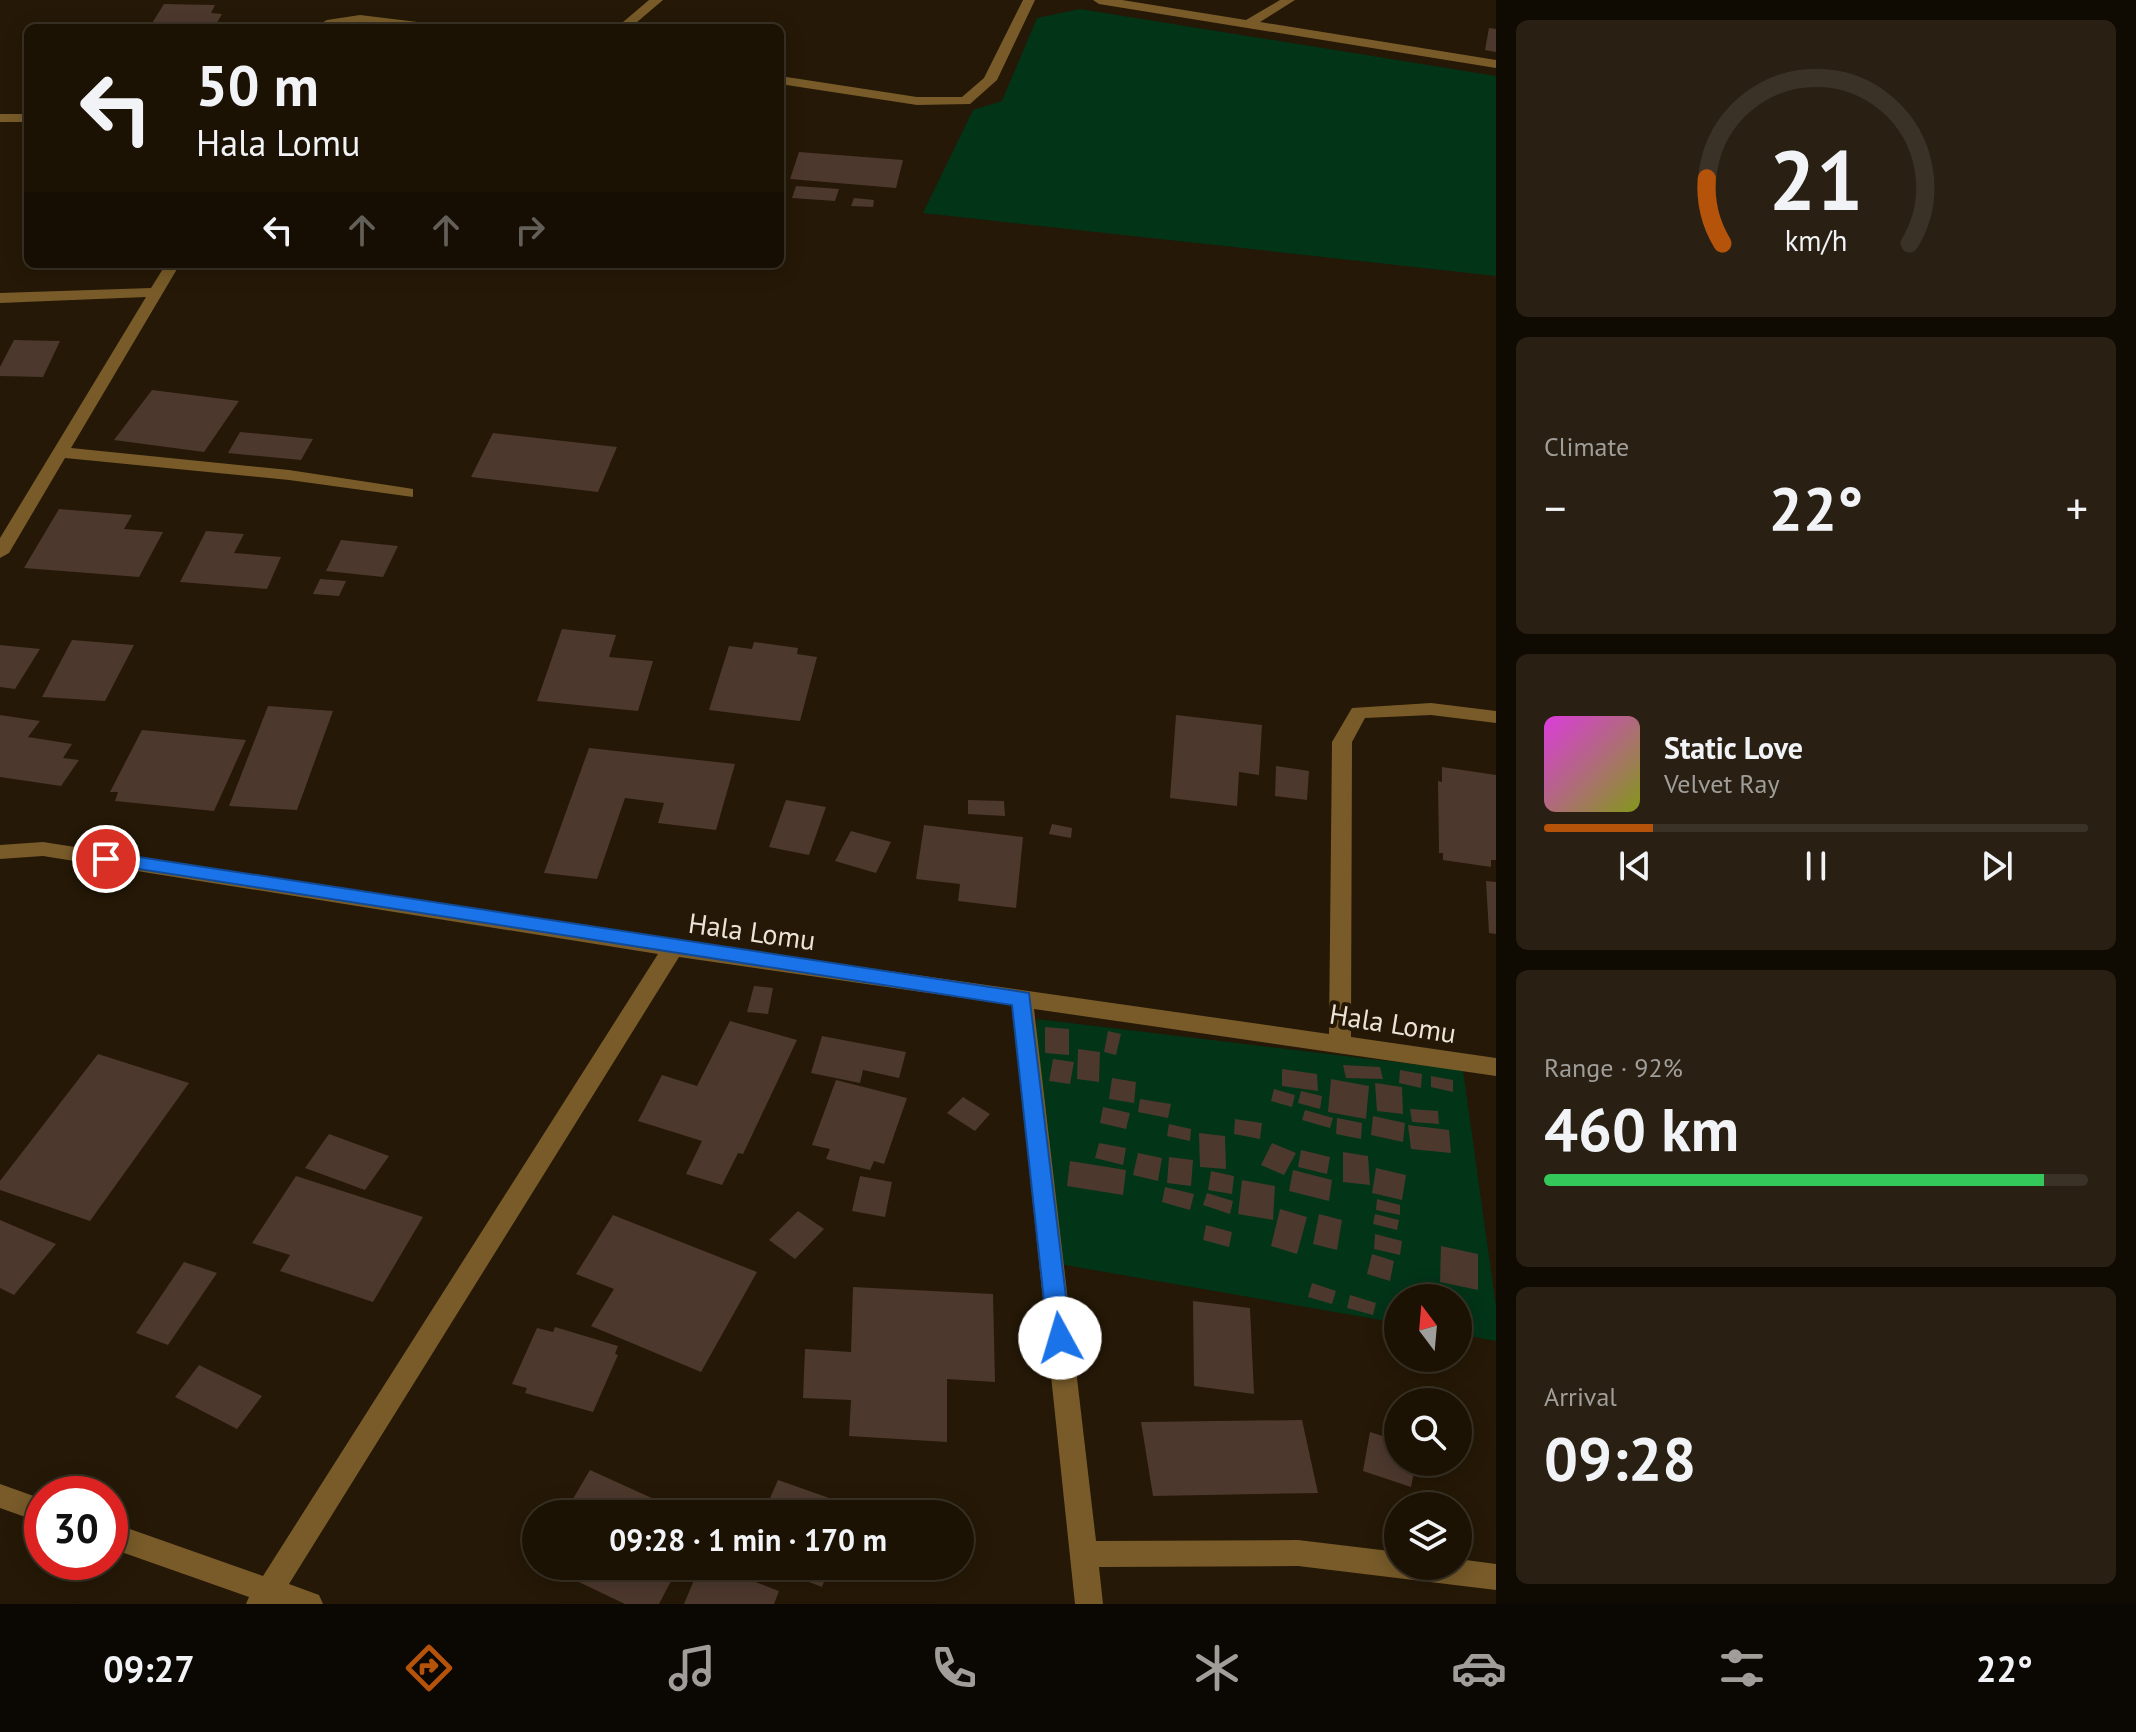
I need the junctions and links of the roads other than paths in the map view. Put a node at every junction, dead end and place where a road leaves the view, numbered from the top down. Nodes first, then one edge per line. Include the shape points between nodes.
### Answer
1 (657, 0) edge
2 (1029, 0) edge
3 (1099, 0) edge
4 (1289, 0) edge
5 (325, 24) edge
6 (407, 24) edge
7 (627, 24) edge
8 (1248, 24) junction
9 (1496, 64) edge
10 (784, 81) edge
11 (0, 118) edge
12 (24, 118) edge
13 (171, 268) edge
14 (158, 292) junction
15 (0, 298) edge
16 (58, 452) junction
17 (407, 493) dead end
18 (0, 553) edge
19 (1496, 717) edge
20 (0, 852) edge
21 (673, 948) junction
22 (1022, 999) junction
23 (1340, 1043) junction
24 (1496, 1067) edge
25 (0, 1496) edge
26 (24, 1505) edge
27 (128, 1542) edge
28 (1084, 1554) junction
29 (1384, 1564) edge
30 (1472, 1574) edge
31 (1496, 1577) edge
32 (264, 1598) edge
33 (309, 1604) edge
34 (1089, 1604) edge

1 - 7 street
2 - 10 street via 990,80 965,101 917,101
3 - 8 street
4 - 8 street
5 - 6 street via 374,19
8 - 9 street
11 - 12 street
13 - 14 street
14 - 15 street
14 - 16 street
16 - 17 street
16 - 18 street
19 - 23 street via 1431,709 1359,712 1342,742
20 - 21 street, Hala Lomu via 43,849
21 - 22 street, Hala Lomu
21 - 32 street
22 - 23 street, Hala Lomu
22 - 28 street
23 - 24 street, Hala Lomu
25 - 26 street
27 - 32 street
28 - 29 street via 1298,1553
28 - 34 street
30 - 31 street
32 - 33 street

